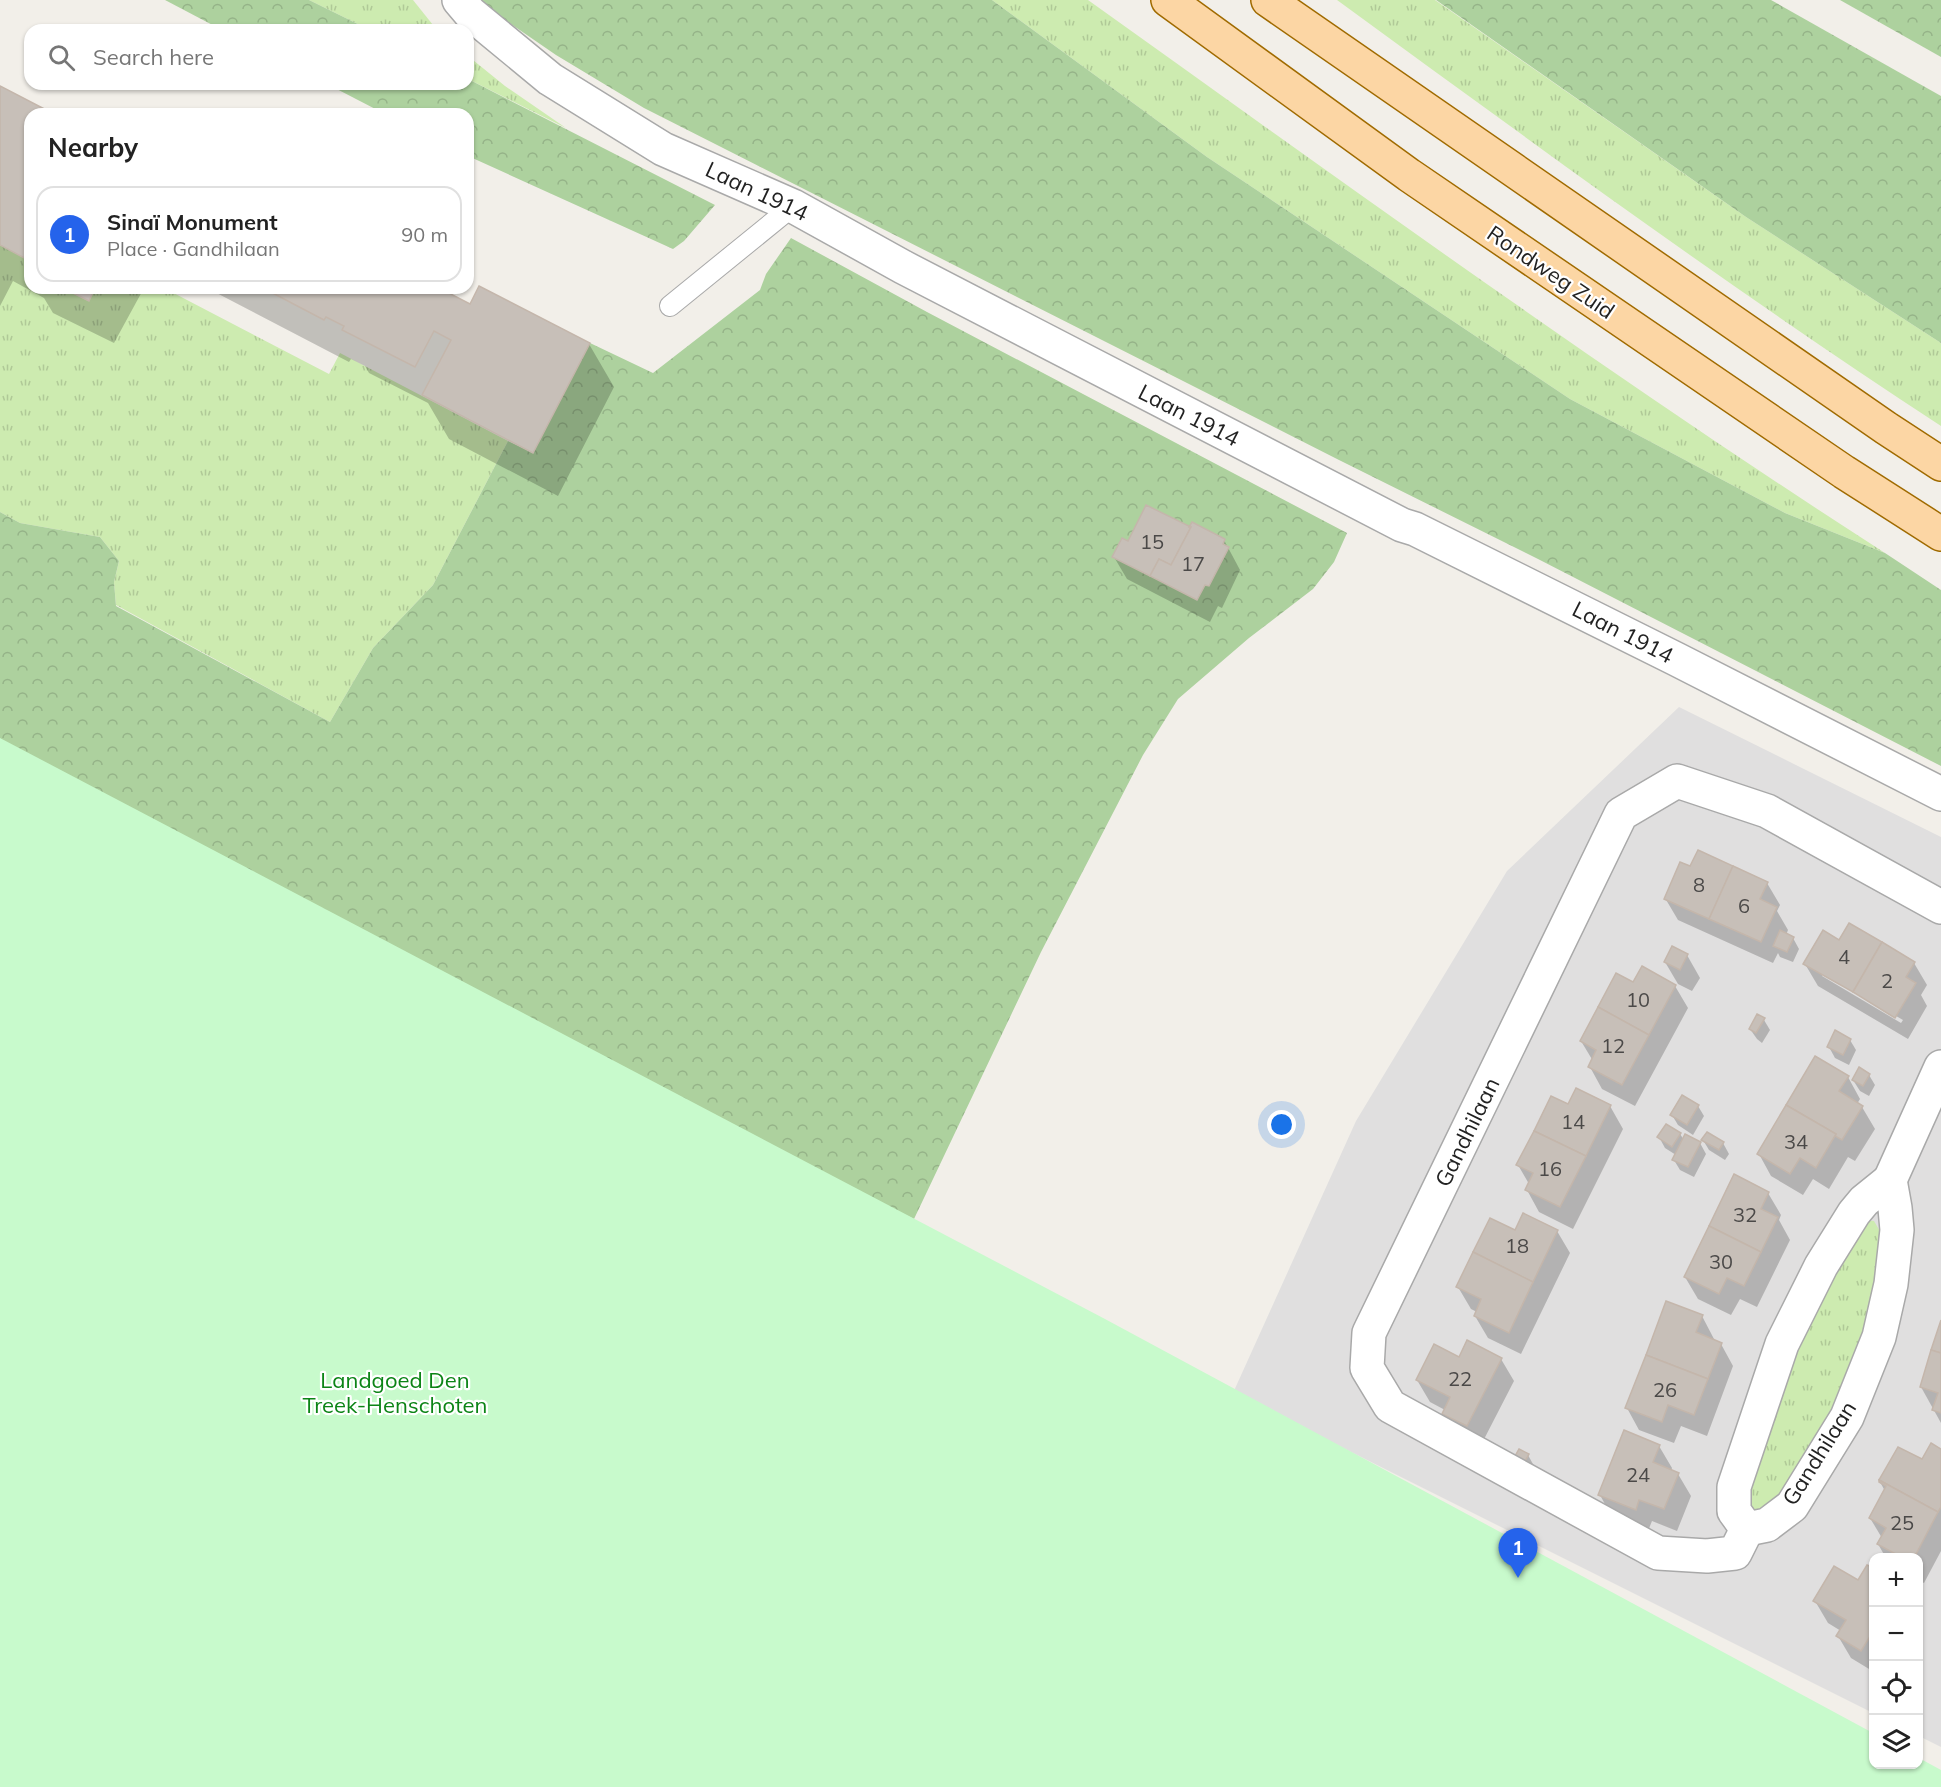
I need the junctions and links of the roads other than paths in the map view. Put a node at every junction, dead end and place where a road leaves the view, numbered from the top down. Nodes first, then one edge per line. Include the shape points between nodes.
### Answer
1 (459, 0) edge
2 (1168, 0) edge
3 (1268, 0) edge
4 (793, 206) junction
5 (670, 306) dead end
6 (1941, 464) edge
7 (1941, 534) edge
8 (1941, 794) edge
9 (1941, 907) edge
10 (1941, 1067) edge
11 (1890, 1180) junction
12 (1747, 1529) junction

1 - 4 street, Laan 1914 via 550,79 663,149
2 - 7 main road, Rondweg Zuid via 1409,175
3 - 6 main road
4 - 5 lane
4 - 8 street, Laan 1914 via 1391,519
9 - 12 street, Gandhilaan via 1767,811 1677,781 1622,813 1369,1333 1366,1368 1390,1406 1658,1552 1707,1556 1735,1553
10 - 11 street
11 - 12 street via 1854,1212 1821,1266 1782,1344 1734,1487 1734,1511
11 - 12 street, Gandhilaan via 1897,1230 1891,1284 1879,1338 1847,1417 1792,1506 1767,1525

